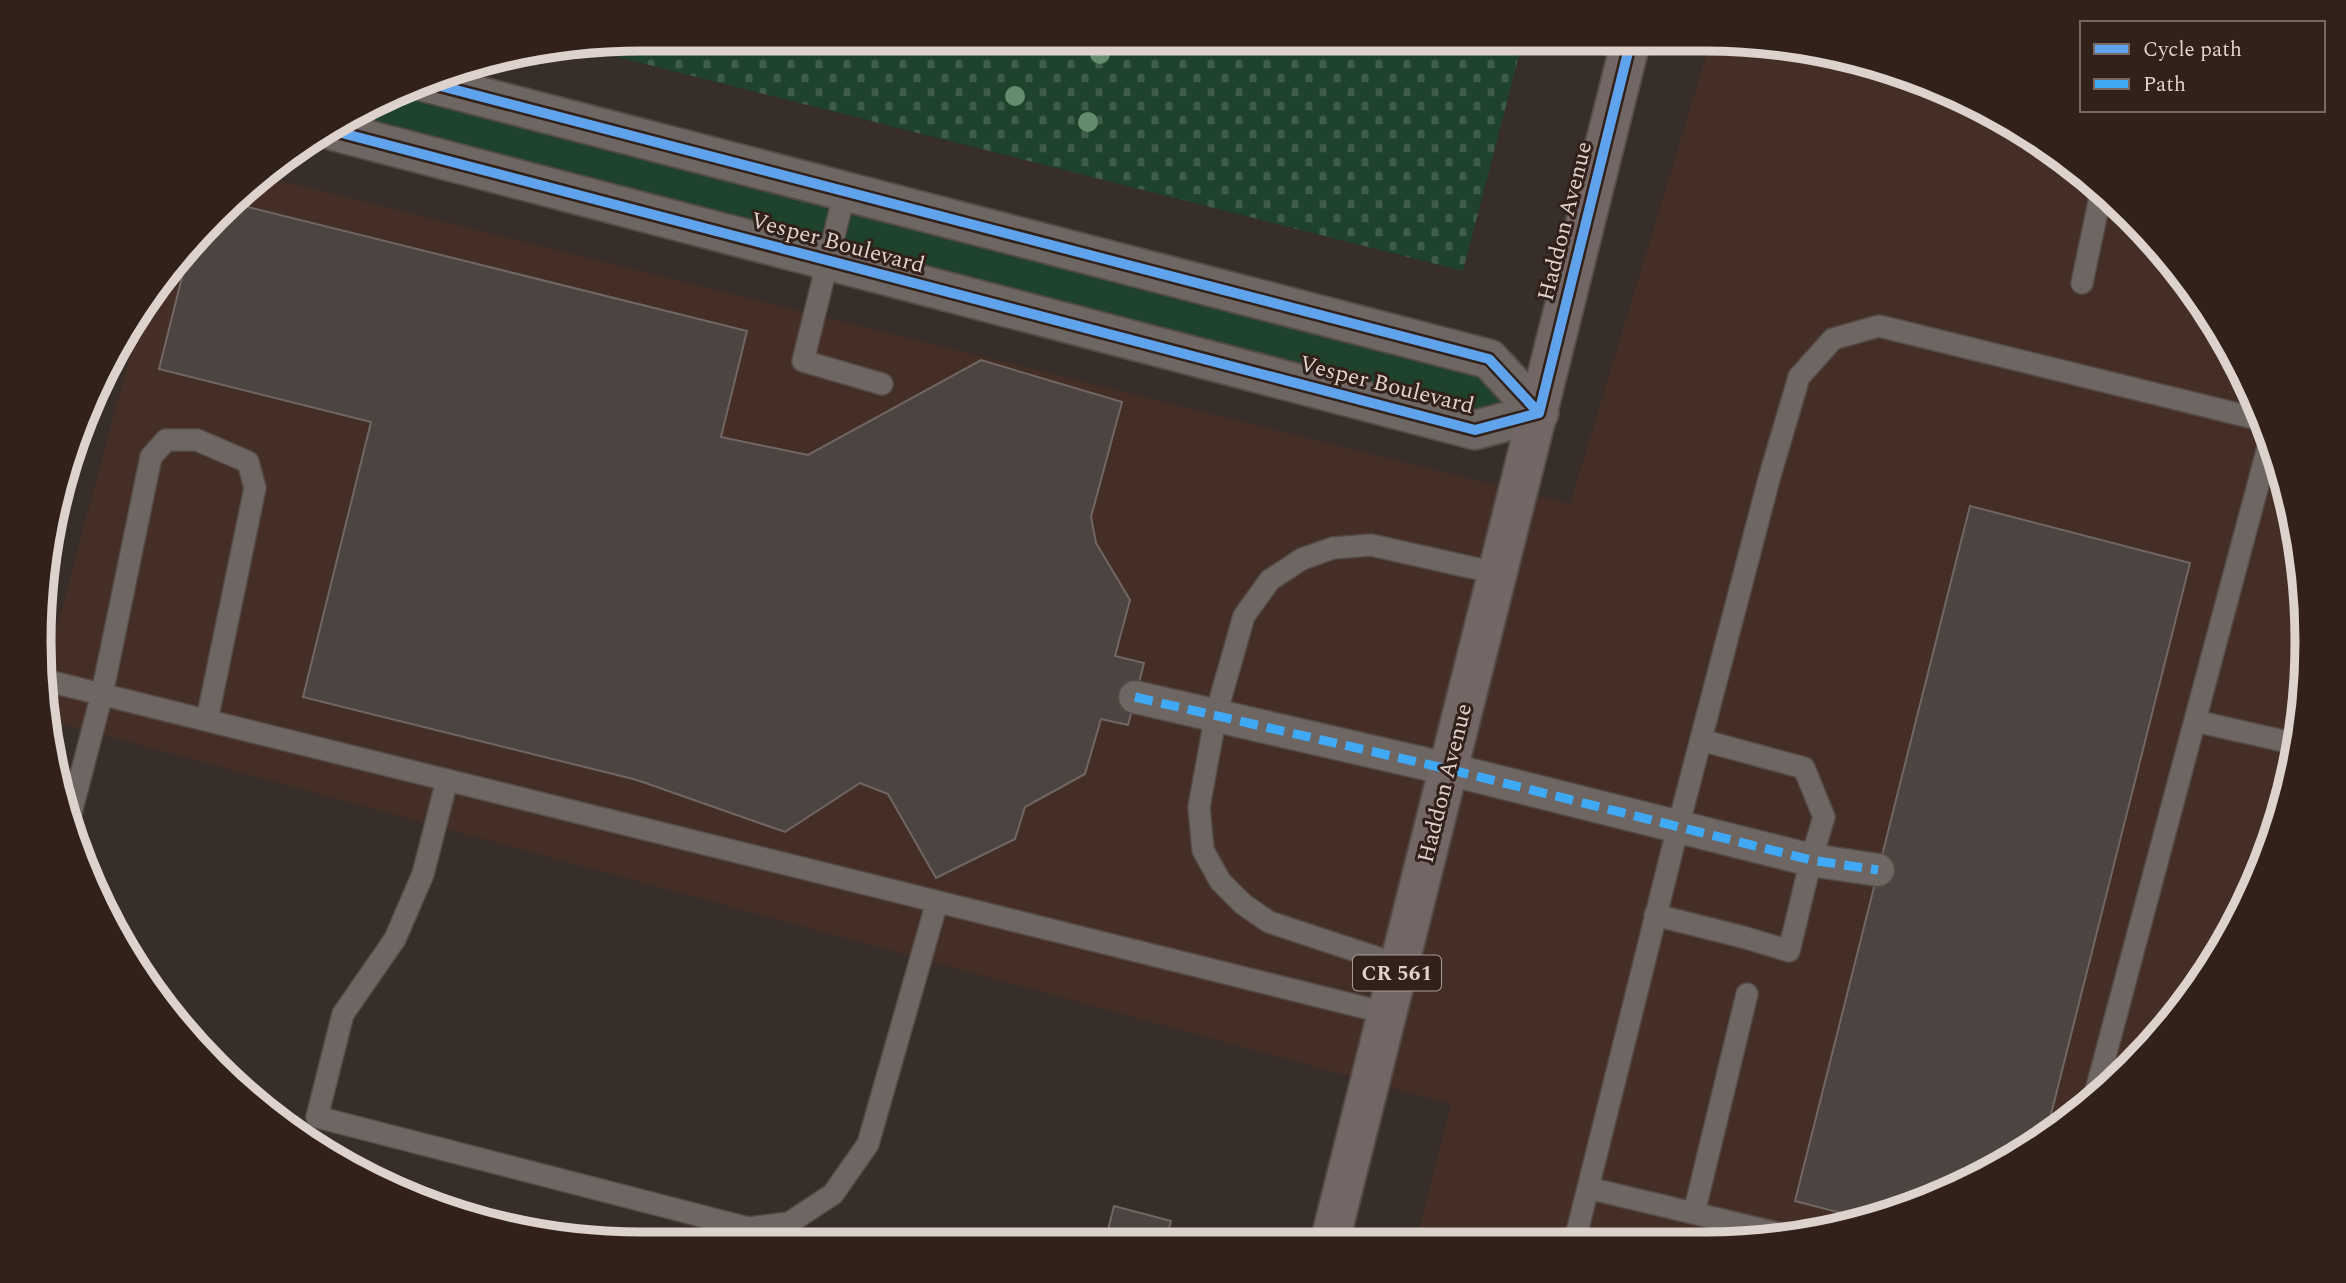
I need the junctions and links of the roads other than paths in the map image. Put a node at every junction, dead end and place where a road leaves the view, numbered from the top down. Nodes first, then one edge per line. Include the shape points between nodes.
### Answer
1 (1628, 51) edge
2 (441, 86) edge
3 (341, 133) edge
4 (845, 191) junction
5 (2099, 202) edge
6 (828, 261) junction
7 (2082, 283) dead end
8 (882, 384) dead end
9 (1539, 413) junction
10 (2251, 417) edge
11 (2265, 457) edge
12 (1496, 573) junction
13 (52, 683) edge
14 (102, 694) junction
15 (1135, 697) dead end
16 (1216, 714) junction
17 (207, 720) junction
18 (2195, 721) junction
19 (1700, 740) junction
20 (2286, 742) edge
21 (1448, 769) junction
22 (447, 780) junction
23 (74, 803) edge
24 (1678, 827) junction
25 (1811, 860) junction
26 (1878, 870) dead end
27 (937, 902) junction
28 (1655, 915) junction
29 (1399, 964) junction
30 (1747, 995) dead end
31 (1386, 1013) junction
32 (2098, 1082) edge
33 (1588, 1188) junction
34 (1694, 1213) junction
35 (1761, 1229) edge
36 (1332, 1232) edge
37 (1577, 1232) edge

1 - 9 main road, Haddon Avenue / CR 561
2 - 4 street, Vesper Boulevard
3 - 6 street, Vesper Boulevard
4 - 6 lane
4 - 9 street, Vesper Boulevard via 1489,359
5 - 7 lane
6 - 8 lane via 803,361
6 - 9 street, Vesper Boulevard via 1475,430
9 - 12 main road, Haddon Avenue / CR 561
10 - 19 lane via 1879,326 1833,340 1800,377
11 - 18 lane
12 - 16 lane via 1371,545 1333,548 1302,559 1270,580 1244,616
12 - 21 main road, Haddon Avenue / CR 561
13 - 14 lane
14 - 17 lane
14 - 17 lane via 151,457 166,440 197,440 248,462 255,488
14 - 23 lane
15 - 16 street
16 - 21 street
16 - 29 lane via 1199,807 1203,850 1220,881 1269,922
17 - 22 lane
18 - 20 lane
18 - 32 lane
19 - 24 lane
19 - 25 lane via 1804,768 1825,817
21 - 24 street
21 - 29 main road, Haddon Avenue / CR 561
22 - 27 lane
22 - 27 lane via 423,874 395,939 343,1014 317,1117 748,1228 789,1223 833,1194 868,1144
24 - 25 street
24 - 28 lane
25 - 26 street
25 - 28 lane via 1789,951
27 - 31 lane
28 - 33 lane
29 - 31 main road, Haddon Avenue / CR 561
30 - 34 lane
31 - 36 main road, Haddon Avenue / CR 561
33 - 34 lane
33 - 37 lane
34 - 35 lane

